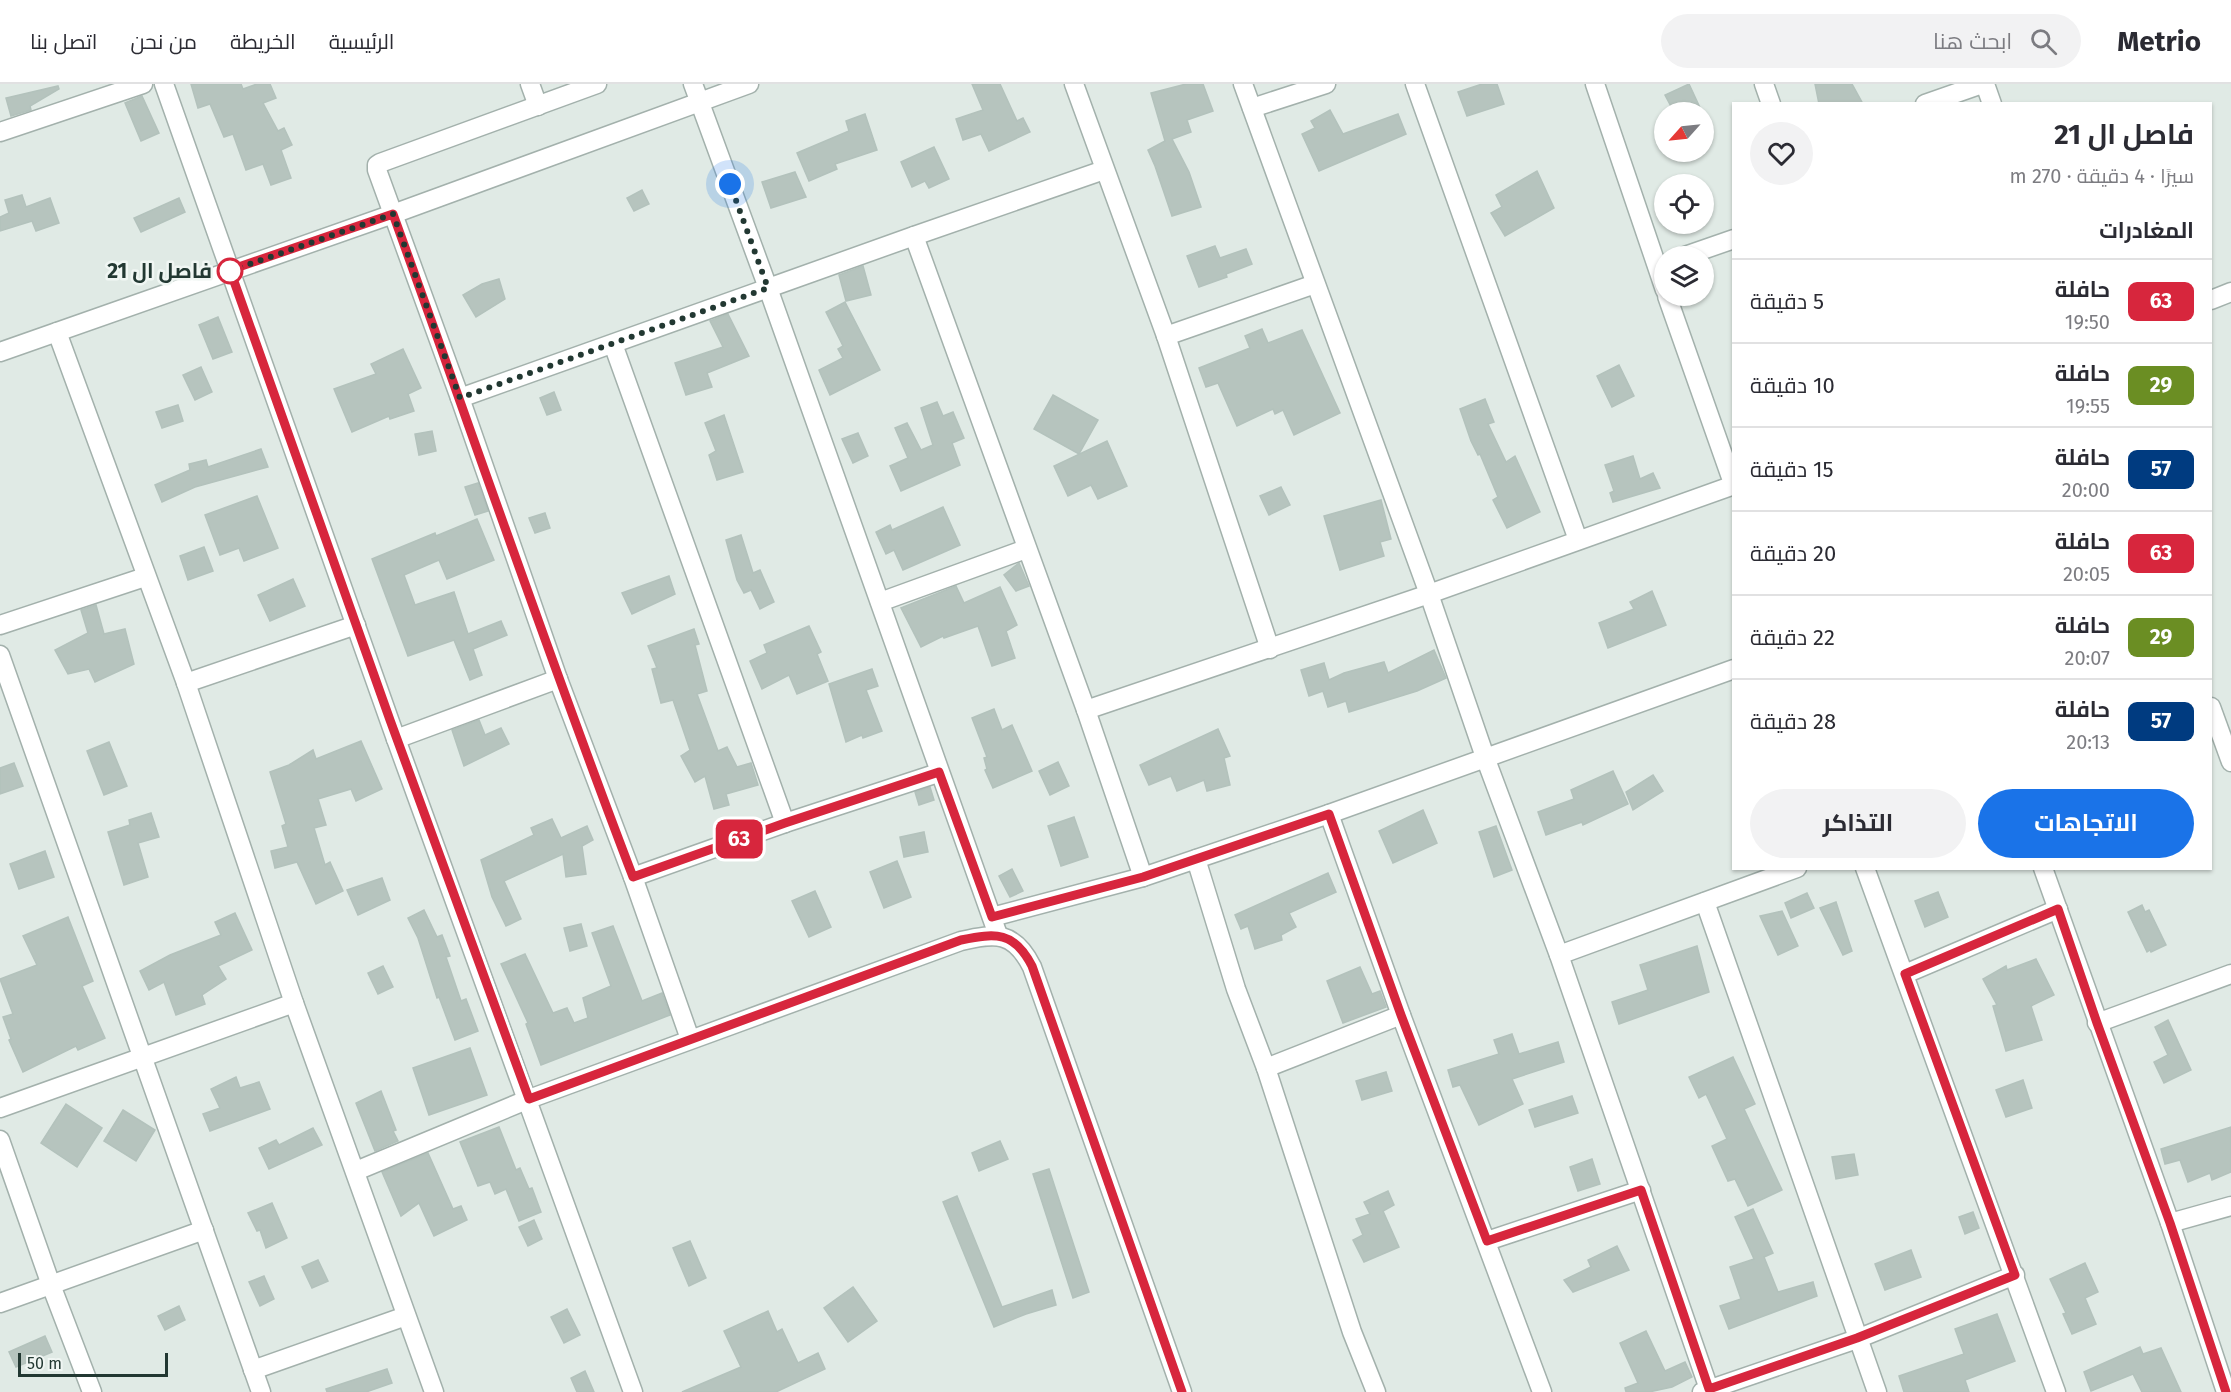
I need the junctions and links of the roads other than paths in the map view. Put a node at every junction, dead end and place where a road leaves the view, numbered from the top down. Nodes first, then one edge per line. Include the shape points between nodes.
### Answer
1 (143, 84) edge
2 (164, 84) edge
3 (530, 84) edge
4 (597, 84) edge
5 (693, 84) edge
6 (748, 84) edge
7 (1074, 84) edge
8 (1243, 84) edge
9 (1326, 84) edge
10 (1415, 84) edge
11 (1595, 84) edge
12 (1764, 84) edge
13 (1984, 84) edge
14 (699, 102) junction
15 (1770, 102) edge
16 (1930, 102) edge
17 (1991, 102) edge
18 (538, 106) junction
19 (1252, 108) junction
20 (0, 132) edge
21 (1104, 170) junction
22 (393, 214) junction
23 (914, 236) junction
24 (1732, 240) edge
25 (1654, 246) edge
26 (1713, 246) edge
27 (230, 270) junction
28 (1315, 284) junction
29 (768, 288) junction
30 (2231, 292) edge
31 (2212, 300) edge
32 (1671, 306) edge
33 (57, 332) junction
34 (1166, 336) junction
35 (613, 344) junction
36 (0, 352) edge
37 (460, 398) junction
38 (1732, 479) edge
39 (1732, 486) edge
40 (1578, 540) junction
41 (1026, 549) junction
42 (145, 577) junction
43 (1429, 594) junction
44 (880, 602) junction
45 (0, 625) edge
46 (356, 625) junction
47 (1270, 649) junction
48 (0, 655) edge
49 (1732, 670) edge
50 (558, 680) junction
51 (186, 683) junction
52 (1086, 710) junction
53 (2212, 710) edge
54 (396, 739) junction
55 (1485, 757) junction
56 (2231, 762) edge
57 (939, 772) junction
58 (1329, 814) junction
59 (785, 823) junction
60 (1196, 859) junction
61 (1792, 870) edge
62 (1866, 870) edge
63 (2044, 870) edge
64 (633, 877) junction
65 (1143, 877) junction
66 (1705, 902) junction
67 (2058, 909) junction
68 (992, 917) junction
69 (998, 935) junction
70 (1559, 955) junction
71 (1905, 974) junction
72 (2231, 974) edge
73 (294, 1003) junction
74 (1401, 1015) junction
75 (2097, 1023) junction
76 (690, 1038) junction
77 (142, 1056) junction
78 (1266, 1068) junction
79 (529, 1099) junction
80 (0, 1108) edge
81 (0, 1140) edge
82 (356, 1171) junction
83 (1641, 1190) junction
84 (2231, 1206) edge
85 (2170, 1223) junction
86 (204, 1230) junction
87 (1487, 1241) junction
88 (2015, 1275) junction
89 (51, 1285) junction
90 (0, 1303) edge
91 (406, 1316) junction
92 (1857, 1338) junction
93 (253, 1370) junction
94 (1707, 1391) edge
95 (92, 1392) edge
96 (261, 1392) edge
97 (434, 1392) edge
98 (633, 1392) edge
99 (1182, 1392) edge
100 (1376, 1392) edge
101 (1542, 1392) edge
102 (1877, 1392) edge
103 (2056, 1392) edge
104 (2226, 1392) edge

1 - 20 street
2 - 27 street
3 - 18 street
4 - 18 street
5 - 14 street
6 - 14 street
7 - 21 street
8 - 19 street
9 - 19 street
10 - 40 street
11 - 25 street
12 - 15 street
13 - 16 street
13 - 17 street
14 - 22 street
14 - 29 street
18 - 22 street via 377,165
19 - 28 street
21 - 23 street
21 - 34 street
22 - 27 street
22 - 37 street
23 - 29 street
23 - 41 street
24 - 26 street
27 - 33 street
27 - 46 street
28 - 34 street
28 - 43 street
29 - 35 street
29 - 44 street
30 - 31 street
32 - 38 street
33 - 36 street
33 - 42 street
34 - 47 street
35 - 37 street
35 - 59 street
37 - 50 street
39 - 40 street
40 - 43 street
41 - 44 street
41 - 52 street
42 - 45 street
42 - 51 street
43 - 47 street
43 - 55 street
44 - 57 street
46 - 51 street
46 - 54 street
47 - 52 street
48 - 77 street
49 - 55 street
50 - 54 street
50 - 64 street
51 - 73 street
52 - 65 street
53 - 56 street
54 - 79 street
55 - 58 street
55 - 70 street
57 - 59 street
57 - 68 street
58 - 60 street
58 - 74 street
59 - 64 street
60 - 65 street
60 - 78 street via 1236,989
61 - 66 street
62 - 71 street
63 - 67 street
64 - 76 street
65 - 68 street
66 - 70 street
66 - 92 street
67 - 71 street
67 - 75 street
68 - 69 street
69 - 76 street via 961,940
69 - 99 street via 1011,940 1032,966
70 - 83 street
71 - 88 street
72 - 75 street
73 - 77 street
73 - 82 street
74 - 78 street
74 - 87 street
75 - 85 street
76 - 79 street
77 - 80 street
77 - 86 street
78 - 100 street via 1352,1332
79 - 82 street
79 - 98 street
81 - 89 street
82 - 91 street
83 - 87 street
83 - 94 street
84 - 85 street
85 - 104 street
86 - 89 street
86 - 93 street
87 - 101 street
88 - 92 street
88 - 103 street
89 - 90 street
89 - 95 street
91 - 93 street
91 - 97 street
92 - 94 street
92 - 102 street
93 - 96 street

